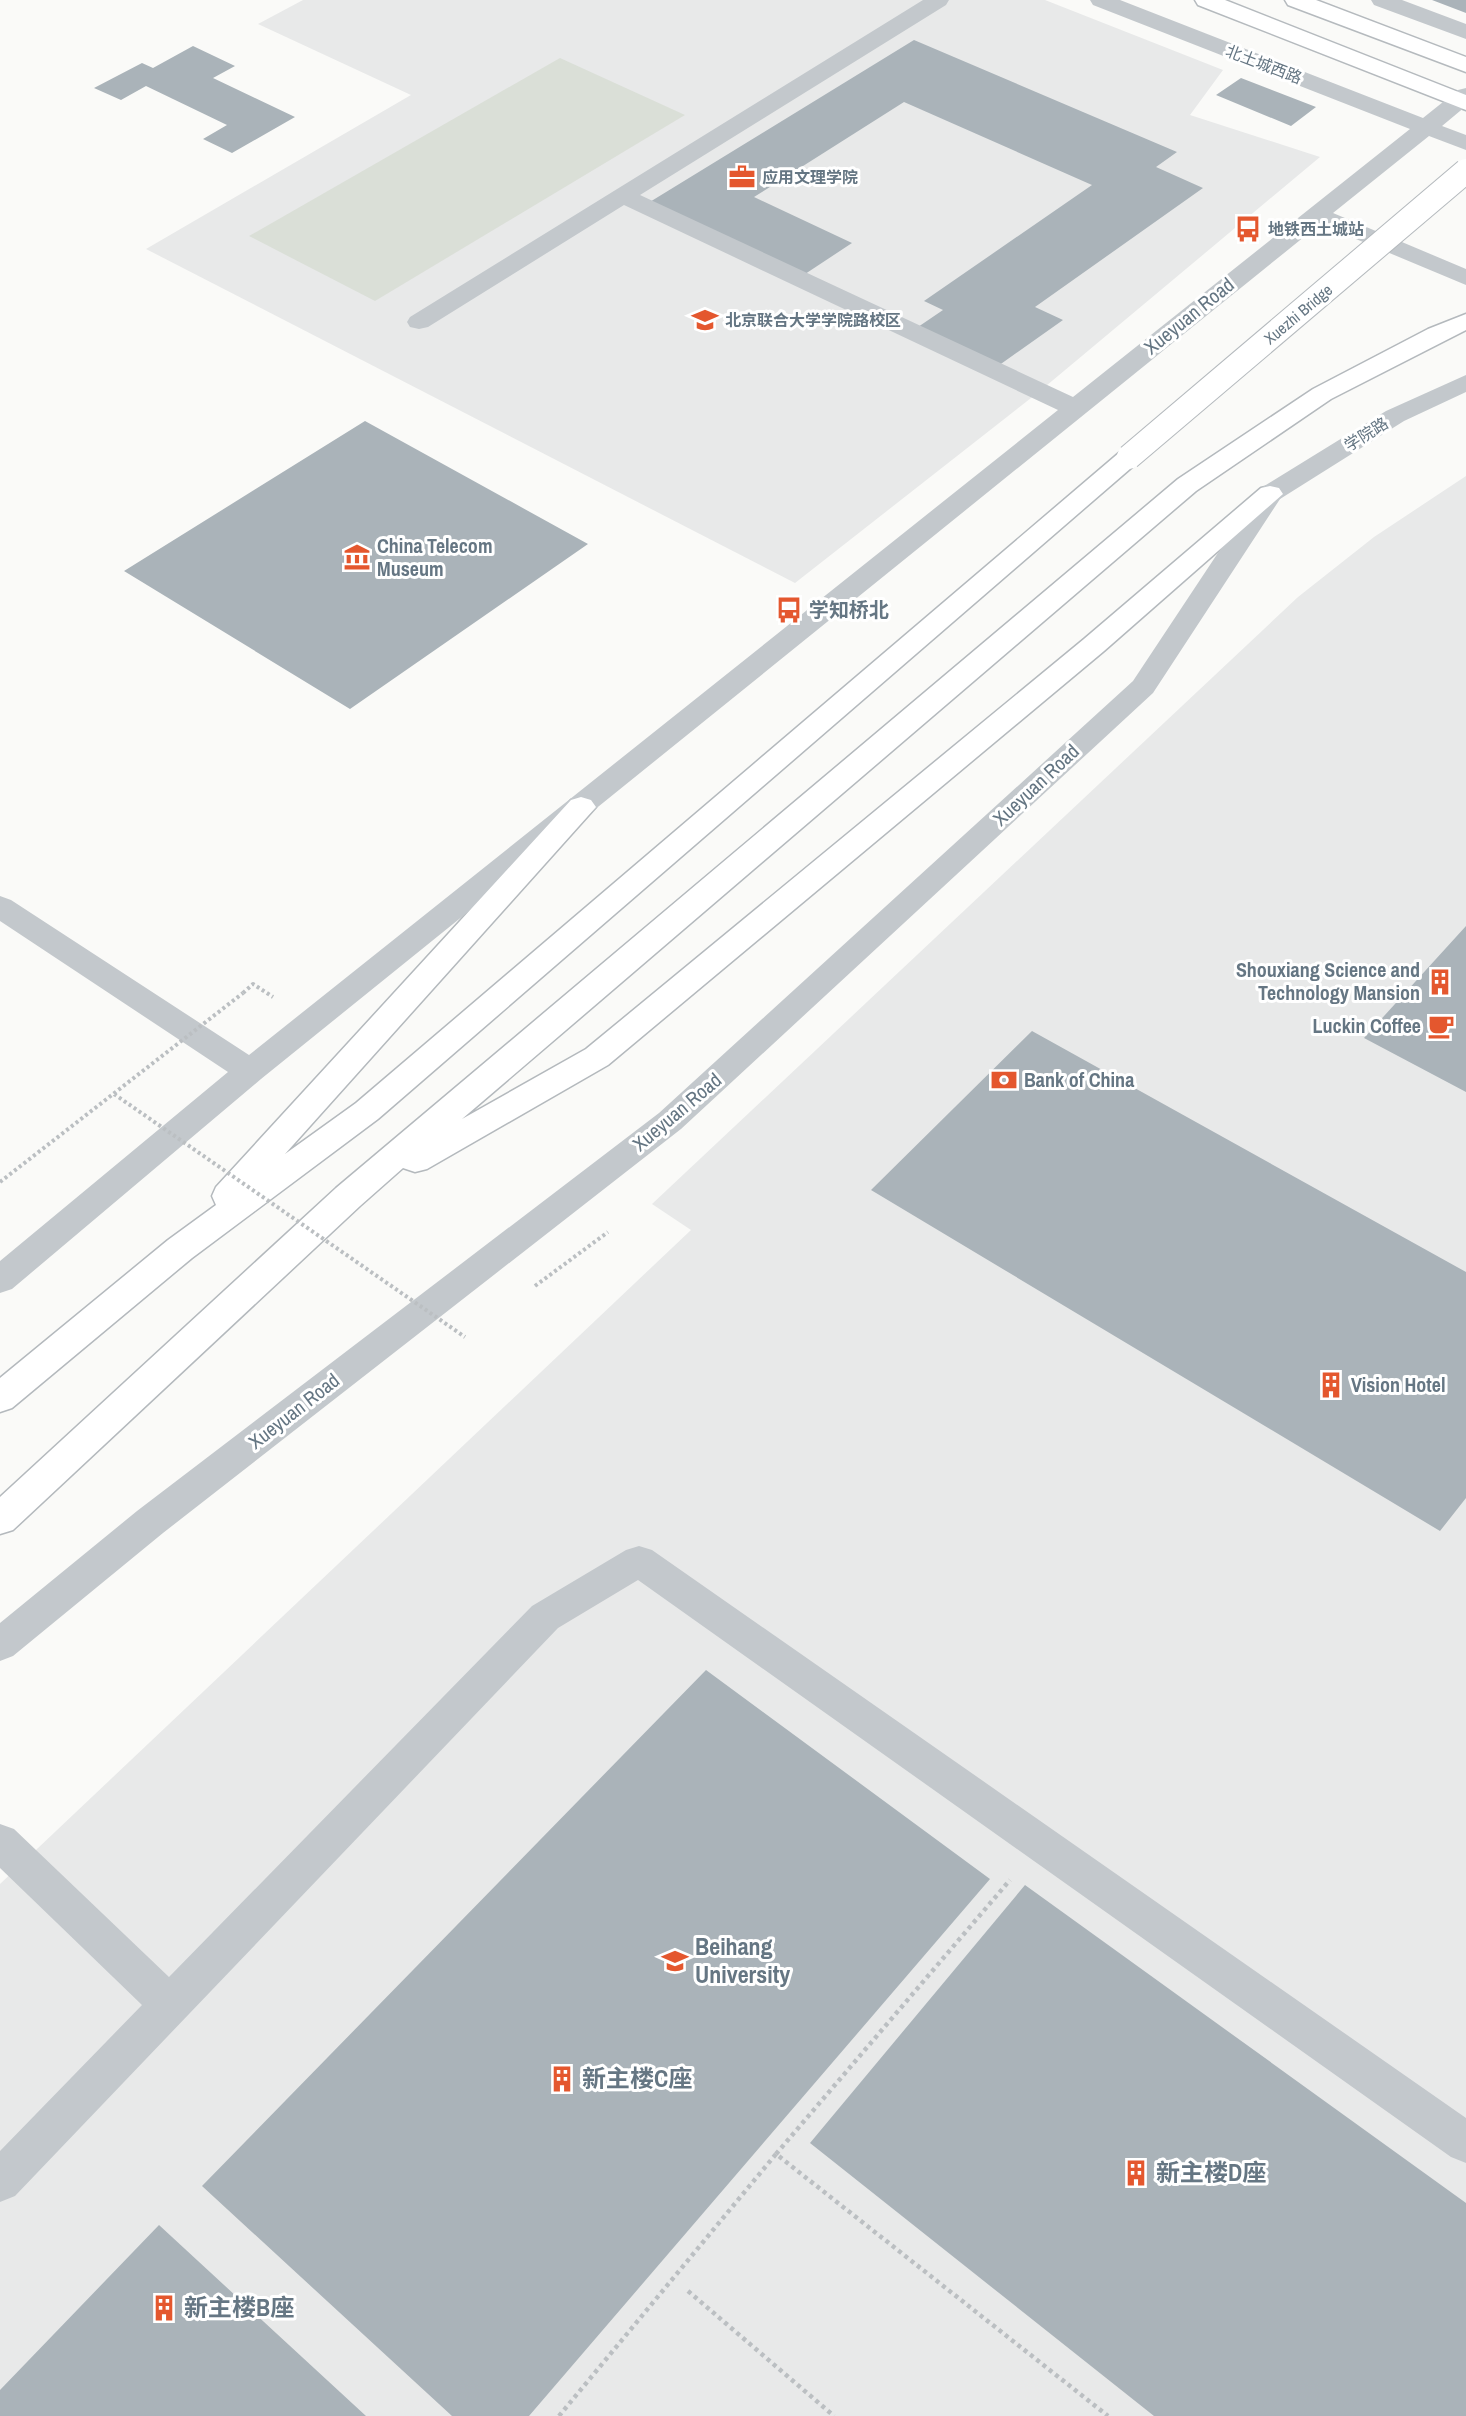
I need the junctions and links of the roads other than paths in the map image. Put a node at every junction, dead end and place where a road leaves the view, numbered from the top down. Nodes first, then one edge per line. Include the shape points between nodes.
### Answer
1 (938, 0) edge
2 (1101, 0) edge
3 (1206, 0) edge
4 (1296, 0) edge
5 (1382, 0) edge
6 (1466, 32) edge
7 (1466, 65) edge
8 (1464, 100) edge
9 (1428, 128) junction
10 (1466, 142) edge
11 (1466, 171) edge
12 (623, 196) junction
13 (1315, 214) junction
14 (1466, 278) edge
15 (1466, 321) edge
16 (419, 322) dead end
17 (1466, 383) edge
18 (1075, 408) junction
19 (1270, 494) junction
20 (581, 807) junction
21 (0, 907) edge
22 (250, 1071) junction
23 (348, 1197) junction
24 (180, 1249) junction
25 (0, 1280) edge
26 (0, 1398) edge
27 (0, 1519) edge
28 (0, 1645) edge
29 (0, 1842) edge
30 (170, 2005) junction
31 (1466, 2143) edge
32 (0, 2181) edge

1 - 12 street
2 - 9 street, 北土城西路
3 - 8 main road, 北土城西路
4 - 7 main road
5 - 6 street
8 - 9 street
9 - 10 street, 北土城西路
9 - 13 street
11 - 24 main road, Xuezhi Bridge, bridge via 367,1112
12 - 16 street
12 - 18 street
13 - 14 street
13 - 18 street, Xueyuan Road
15 - 23 main road via 1322,394 1187,485
17 - 19 street, 学院路 via 1395,416
18 - 20 street, Xueyuan Road
19 - 23 main road via 597,1057
19 - 28 street, Xueyuan Road via 1143,687 679,1113 150,1522
20 - 22 street, Xueyuan Road
20 - 24 main road
21 - 22 street
22 - 25 street, Xueyuan Road
23 - 27 main road
24 - 26 main road
29 - 30 street
30 - 31 street via 545,1617 639,1561
30 - 32 street

